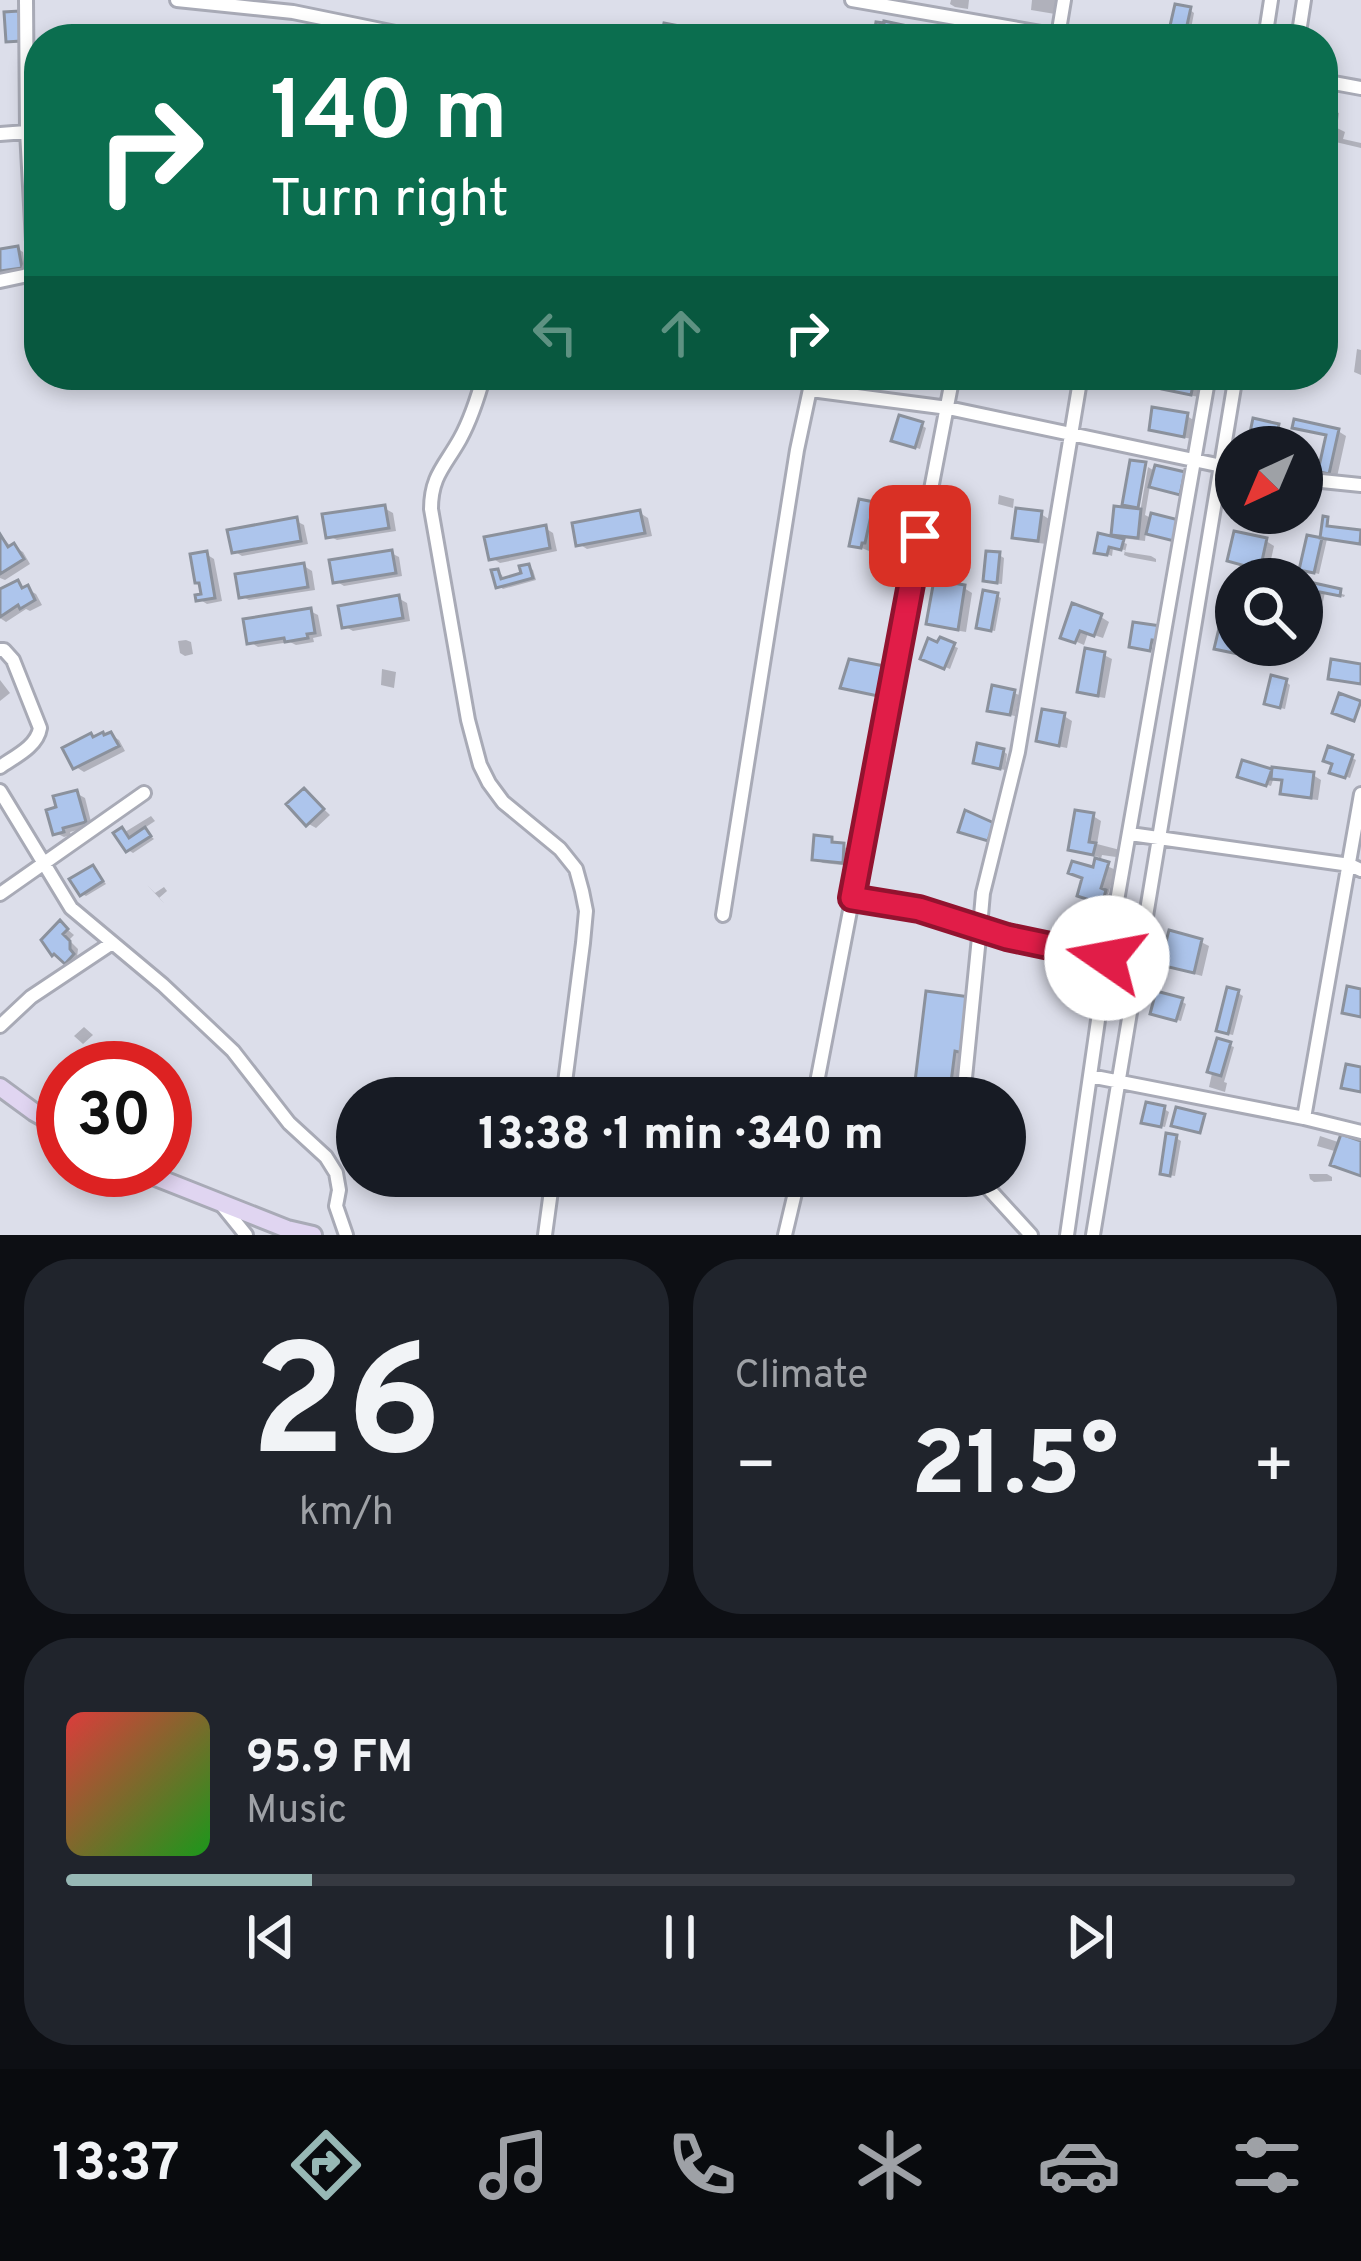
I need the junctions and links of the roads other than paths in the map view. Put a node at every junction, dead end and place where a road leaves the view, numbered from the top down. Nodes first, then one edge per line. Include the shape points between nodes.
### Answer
1 (177, 0) edge
2 (860, 1) edge
3 (342, 24) edge
4 (990, 24) edge
5 (480, 390) edge
6 (812, 390) joint
7 (950, 390) edge
8 (1078, 390) edge
9 (1206, 390) edge
10 (1235, 390) edge
11 (947, 408) junction
12 (1232, 426) edge
13 (1071, 434) junction
14 (1194, 462) junction
15 (1215, 466) edge
16 (1323, 481) edge
17 (1361, 485) edge
18 (1217, 534) edge
19 (0, 650) edge
20 (0, 767) edge
21 (0, 791) edge
22 (144, 793) dead end
23 (1361, 794) edge
24 (1130, 834) junction
25 (1160, 840) junction
26 (41, 863) junction
27 (1356, 868) edge
28 (0, 894) edge
29 (852, 898) junction
30 (724, 915) dead end
31 (980, 927) junction
32 (112, 943) junction
33 (1107, 958) junction
34 (0, 1026) edge
35 (1090, 1076) junction
36 (565, 1077) edge
37 (818, 1077) edge
38 (966, 1077) edge
39 (1120, 1081) junction
40 (0, 1087) edge
41 (36, 1113) edge
42 (1304, 1118) junction
43 (1361, 1132) edge
44 (192, 1192) edge
45 (550, 1197) edge
46 (795, 1197) edge
47 (996, 1197) edge
48 (220, 1203) junction
49 (246, 1235) edge
50 (313, 1235) edge
51 (346, 1235) edge
52 (545, 1235) edge
53 (785, 1235) edge
54 (1031, 1235) edge
55 (1067, 1235) edge
56 (1093, 1235) edge

1 - 3 street
2 - 4 street
5 - 36 street via 435,476 431,509 479,765 503,802 560,849 582,891
6 - 11 street
6 - 30 street
7 - 11 street
8 - 13 street
9 - 14 street
10 - 12 street
11 - 13 street
11 - 29 street
13 - 14 street
13 - 31 street
14 - 15 street
14 - 24 street
16 - 17 street
18 - 25 street
19 - 20 street via 13,660 40,728
21 - 26 street
22 - 26 street
23 - 27 street
24 - 25 street
24 - 33 street
25 - 27 street
25 - 39 street
26 - 28 street
26 - 32 street via 71,908
27 - 42 street
29 - 31 street
29 - 37 street
31 - 33 street
31 - 38 street
32 - 34 street
32 - 51 street via 233,1052 326,1157
33 - 35 street
35 - 39 street
35 - 55 street
39 - 42 street
39 - 56 street
40 - 41 street
42 - 43 street
44 - 48 street
45 - 52 street
46 - 53 street
47 - 54 street
48 - 49 street
48 - 50 street

